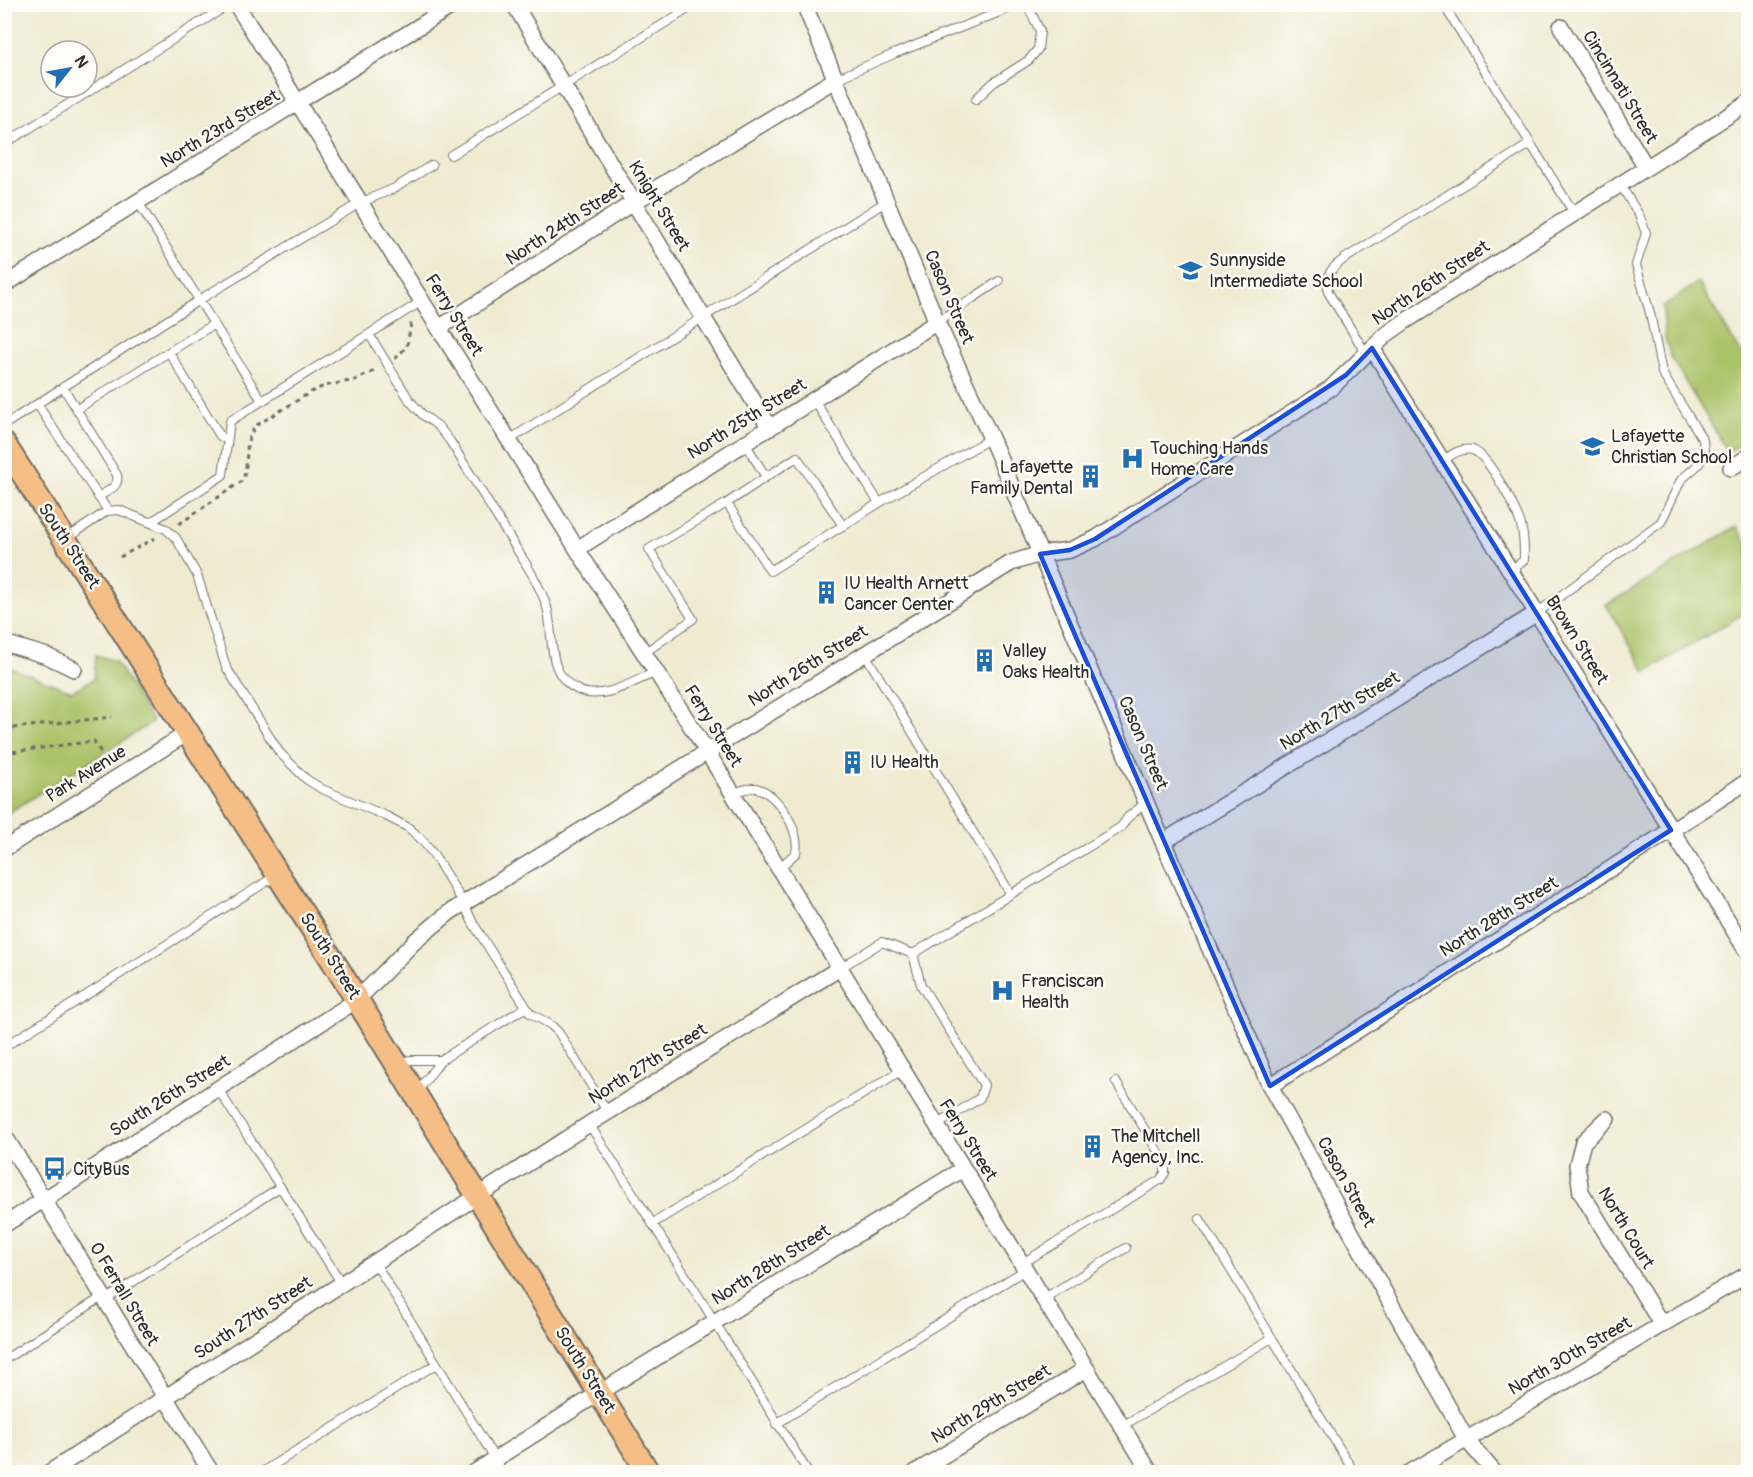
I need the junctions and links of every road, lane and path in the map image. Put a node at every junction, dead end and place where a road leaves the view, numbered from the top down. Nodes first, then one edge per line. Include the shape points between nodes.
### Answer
1 (230, 4) edge
2 (236, 4) edge
3 (455, 4) edge
4 (514, 4) edge
5 (696, 4) edge
6 (804, 4) edge
7 (1020, 4) edge
8 (1027, 4) edge
9 (1443, 4) edge
10 (1561, 27) dead end
11 (836, 79) junction
12 (564, 86) junction
13 (976, 99) dead end
14 (1749, 103) edge
15 (298, 104) junction
16 (4, 144) edge
17 (1530, 144) junction
18 (451, 155) dead end
19 (432, 165) dead end
20 (1646, 167) junction
21 (1620, 184) junction
22 (887, 201) junction
23 (138, 202) junction
24 (634, 202) junction
25 (360, 203) junction
26 (1574, 213) junction
27 (999, 281) dead end
28 (4, 285) edge
29 (199, 300) junction
30 (422, 301) junction
31 (703, 317) junction
32 (412, 321) dead end
33 (937, 322) junction
34 (214, 324) junction
35 (439, 328) junction
36 (369, 334) junction
37 (169, 352) junction
38 (1369, 352) junction
39 (387, 363) junction
40 (63, 387) junction
41 (814, 400) junction
42 (262, 401) junction
43 (37, 404) junction
44 (77, 409) junction
45 (4, 425) edge
46 (770, 428) junction
47 (991, 438) junction
48 (226, 440) junction
49 (509, 440) junction
50 (745, 443) junction
51 (4, 444) edge
52 (1749, 457) edge
53 (1442, 461) junction
54 (1731, 468) dead end
55 (766, 477) junction
56 (98, 497) junction
57 (727, 502) junction
58 (879, 503) junction
59 (108, 511) junction
60 (151, 522) junction
61 (843, 526) junction
62 (168, 530) junction
63 (65, 540) junction
64 (577, 549) junction
65 (1040, 554) junction
66 (120, 557) dead end
67 (1510, 571) junction
68 (1537, 613) junction
69 (4, 643) edge
70 (644, 652) junction
71 (864, 654) junction
72 (74, 669) dead end
73 (656, 672) junction
74 (112, 717) dead end
75 (4, 729) edge
76 (189, 732) junction
77 (707, 752) junction
78 (4, 753) edge
79 (103, 756) dead end
80 (1749, 781) edge
81 (732, 794) junction
82 (1148, 802) junction
83 (1671, 830) junction
84 (1163, 842) junction
85 (4, 849) edge
86 (778, 869) junction
87 (278, 874) junction
88 (1010, 893) junction
89 (465, 904) junction
90 (1749, 953) edge
91 (914, 954) junction
92 (840, 968) junction
93 (357, 1000) junction
94 (526, 1007) junction
95 (4, 1047) edge
96 (441, 1060) junction
97 (396, 1063) junction
98 (902, 1070) junction
99 (1116, 1082) dead end
100 (1270, 1086) junction
101 (218, 1089) junction
102 (415, 1094) junction
103 (608, 1113) junction
104 (1607, 1119) dead end
105 (589, 1124) junction
106 (936, 1126) junction
107 (4, 1135) edge
108 (963, 1169) junction
109 (280, 1187) junction
110 (478, 1196) junction
111 (44, 1199) junction
112 (1200, 1219) dead end
113 (652, 1224) junction
114 (4, 1225) edge
115 (1126, 1248) dead end
116 (375, 1263) junction
117 (1023, 1267) junction
118 (1749, 1274) edge
119 (342, 1284) junction
120 (103, 1298) junction
121 (1043, 1299) junction
122 (715, 1322) junction
123 (1662, 1325) junction
124 (1272, 1338) junction
125 (4, 1360) edge
126 (436, 1364) junction
127 (1086, 1370) junction
128 (599, 1393) junction
129 (165, 1398) junction
130 (776, 1424) junction
131 (1122, 1426) junction
132 (1466, 1439) junction
133 (499, 1466) edge
134 (50, 1473) edge
135 (211, 1473) edge
136 (262, 1473) edge
137 (475, 1473) edge
138 (648, 1473) edge
139 (807, 1473) edge
140 (916, 1473) edge
141 (1150, 1473) edge
142 (1353, 1473) edge
143 (1411, 1473) edge
144 (1494, 1473) edge

1 - 16 lane
2 - 15 street, Ferry Street
3 - 15 street, North 23rd Street
4 - 12 street, Knight Street
5 - 12 lane
6 - 11 street, Cason Street
7 - 11 lane
8 - 13 lane via 1040,31 1038,49
9 - 17 lane
10 - 20 street, Cincinnati Street
11 - 22 street, Cason Street
11 - 24 street, North 24th Street
12 - 18 lane
12 - 24 street, Knight Street
14 - 20 street, North 26th Street
15 - 23 street, North 23rd Street
15 - 25 street, Ferry Street
17 - 26 lane
17 - 38 lane via 1331,269 1328,292
19 - 25 lane via 395,188
20 - 21 street, North 26th Street
21 - 26 street, North 26th Street
21 - 68 lane via 1646,234 1636,265 1662,373 1703,440 1704,451 1699,464 1682,480 1661,522
22 - 31 lane
22 - 33 street, Cason Street
23 - 28 street, North 23rd Street
23 - 29 lane
24 - 31 street, Knight Street
24 - 35 street, North 24th Street
25 - 29 lane
25 - 30 street, Ferry Street
26 - 38 street, North 26th Street via 1404,322
27 - 33 lane
29 - 34 lane
29 - 40 lane
30 - 35 street, Ferry Street
30 - 36 lane
31 - 46 street, Knight Street
31 - 49 lane
32 - 39 path via 407,346
33 - 41 street, North 25th Street
33 - 47 street, Cason Street
34 - 37 lane
34 - 42 lane
35 - 49 street, Ferry Street
36 - 39 lane
36 - 42 lane
37 - 44 lane
37 - 48 lane
38 - 53 street, Brown Street
38 - 65 street, North 26th Street via 1331,388 1095,539 1070,550
39 - 62 path via 356,380 311,392 257,425 248,437 242,481
39 - 73 lane via 410,401 450,441 535,578 547,606 550,649 568,684 580,692 603,693
40 - 43 lane
40 - 44 lane
41 - 46 street, North 25th Street
41 - 58 lane
42 - 48 lane via 230,422
43 - 45 lane
43 - 56 lane
44 - 56 lane via 118,480
46 - 50 street, North 25th Street
47 - 58 lane
47 - 65 street, Cason Street
48 - 60 lane via 223,475
49 - 64 street, Ferry Street
50 - 55 lane
50 - 64 street, North 25th Street
51 - 63 main road, South Street
52 - 54 street
53 - 67 street, Brown Street
53 - 67 lane via 1458,451 1472,449 1483,456 1519,519 1523,536 1524,560
55 - 57 lane
55 - 61 lane via 797,458
56 - 59 lane
57 - 61 lane via 770,571
57 - 70 lane via 649,549 693,619
58 - 61 lane
59 - 60 lane via 119,510
59 - 63 lane
60 - 62 lane
62 - 66 path
62 - 89 lane via 197,575 226,667 279,752 322,789 409,828 434,855
63 - 76 main road, South Street
64 - 70 street, Ferry Street
65 - 71 street, North 26th Street via 1011,562
65 - 82 street, Cason Street
67 - 68 street, Brown Street
68 - 83 street, Brown Street
68 - 84 street, North 27th Street
69 - 72 street
70 - 73 street, Ferry Street
71 - 77 street, North 26th Street
71 - 88 lane
73 - 77 street, Ferry Street
74 - 75 path
76 - 85 street, Park Avenue
76 - 87 main road, South Street
77 - 81 street, Ferry Street
77 - 89 street, North 26th Street
78 - 79 path via 94,741
80 - 83 street, North 28th Street
81 - 86 street, Ferry Street
81 - 86 lane via 750,788 766,792 774,797 791,824 796,835 796,853
82 - 84 street, Cason Street
82 - 88 lane via 1121,827
83 - 90 street, Brown Street
83 - 100 street, North 28th Street
84 - 100 street, Cason Street
86 - 92 street, Ferry Street
87 - 93 main road, South Street
87 - 95 lane
88 - 91 lane
89 - 93 street, North 26th Street via 415,941
89 - 94 lane
91 - 92 lane via 882,942
91 - 106 lane via 921,985 984,1085 980,1098
92 - 98 street, Ferry Street
92 - 103 street, North 27th Street
93 - 97 main road, South Street
93 - 101 street, South 26th Street
94 - 96 lane
94 - 103 lane via 559,1032
96 - 97 lane
96 - 102 lane
97 - 102 main road, South Street
98 - 106 street, Ferry Street
98 - 113 lane
99 - 117 lane via 1165,1163 1165,1173 1160,1180
100 - 132 street, Cason Street
101 - 109 lane
101 - 111 street, South 26th Street
102 - 110 main road, South Street
103 - 105 street, North 27th Street
104 - 123 street, North Court via 1583,1142 1578,1165 1581,1192
105 - 110 street, North 27th Street
105 - 113 lane
106 - 108 street, Ferry Street
107 - 111 street, O Ferrall Street
108 - 117 street, Ferry Street
108 - 122 street, North 28th Street
109 - 119 lane
109 - 120 lane
110 - 116 street, South 27th Street
110 - 128 main road, South Street
111 - 114 street, South 26th Street
111 - 120 street, O Ferrall Street
112 - 124 lane
113 - 122 lane
115 - 121 lane
116 - 119 street, South 27th Street
116 - 126 lane
117 - 121 street, Ferry Street
117 - 130 lane
118 - 123 street, North 30th Street
119 - 129 street, South 27th Street
120 - 125 lane
120 - 129 street, O Ferrall Street
121 - 127 street, Ferry Street
122 - 128 street, North 28th Street
122 - 130 lane
123 - 132 street, North 30th Street
124 - 131 lane
124 - 142 lane
126 - 133 lane
126 - 136 lane
127 - 131 street, Ferry Street
127 - 140 street, North 29th Street
128 - 133 street, North 28th Street
128 - 138 main road, South Street
129 - 134 street, South 27th Street
129 - 135 street, O Ferrall Street
130 - 139 lane
131 - 141 street, Ferry Street
132 - 143 street, North 30th Street
132 - 144 street, Cason Street
133 - 137 street, North 28th Street

